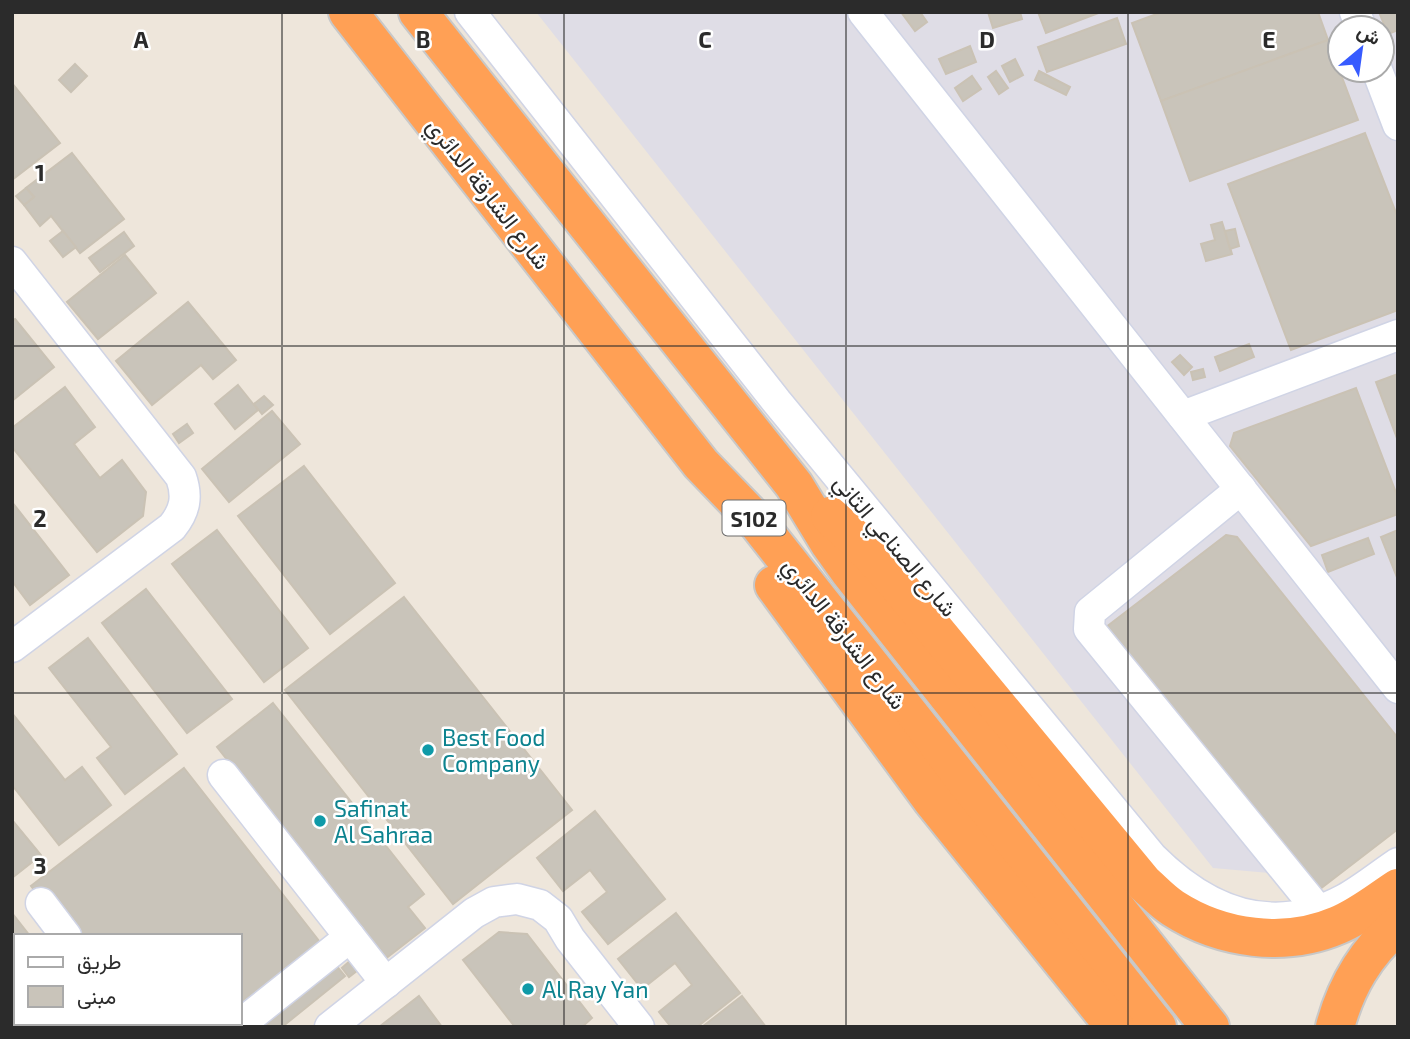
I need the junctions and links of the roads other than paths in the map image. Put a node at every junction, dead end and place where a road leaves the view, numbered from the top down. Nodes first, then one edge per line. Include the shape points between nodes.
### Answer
1 (348, 12) edge
2 (418, 12) edge
3 (470, 12) edge
4 (863, 12) edge
5 (1382, 84) edge
6 (1398, 125) edge
7 (12, 262) edge
8 (1398, 335) edge
9 (1183, 416) junction
10 (701, 464) junction
11 (794, 485) junction
12 (1241, 489) junction
13 (12, 647) edge
14 (1398, 688) edge
15 (223, 775) dead end
16 (1398, 863) edge
17 (1398, 888) edge
18 (41, 904) dead end
19 (1318, 910) junction
20 (1398, 925) edge
21 (64, 934) edge
22 (350, 937) junction
23 (386, 983) junction
24 (242, 1023) edge
25 (330, 1027) edge
26 (639, 1027) edge
27 (1115, 1027) edge
28 (1157, 1027) edge
29 (1210, 1027) edge
30 (1335, 1027) edge

1 - 10 highway, شارع الشارقة الدائري / S102
2 - 11 highway, شارع الشارقة الدائري / S102
3 - 19 street, شارع الصناعي الثاني via 777,402 1152,858 1203,900 1233,912 1261,917
4 - 9 street
5 - 6 street
7 - 13 street via 173,466 173,502 160,534
8 - 9 street
9 - 12 street
10 - 27 highway via 733,531 903,762
10 - 28 highway, شارع الشارقة الدائري / S102 via 756,521
11 - 17 highway via 863,546 1144,883 1171,907 1220,930 1274,938 1301,936 1339,924
11 - 29 highway, شارع الشارقة الدائري / S102 via 850,572
12 - 14 street
12 - 19 street via 1090,612 1089,629
15 - 22 street
16 - 19 street, شارع الصناعي الثاني via 1344,899
18 - 21 street
20 - 30 highway via 1359,968 1342,1000
22 - 23 street
22 - 24 street
23 - 25 street
23 - 26 street via 474,913 499,914 548,927 570,939

